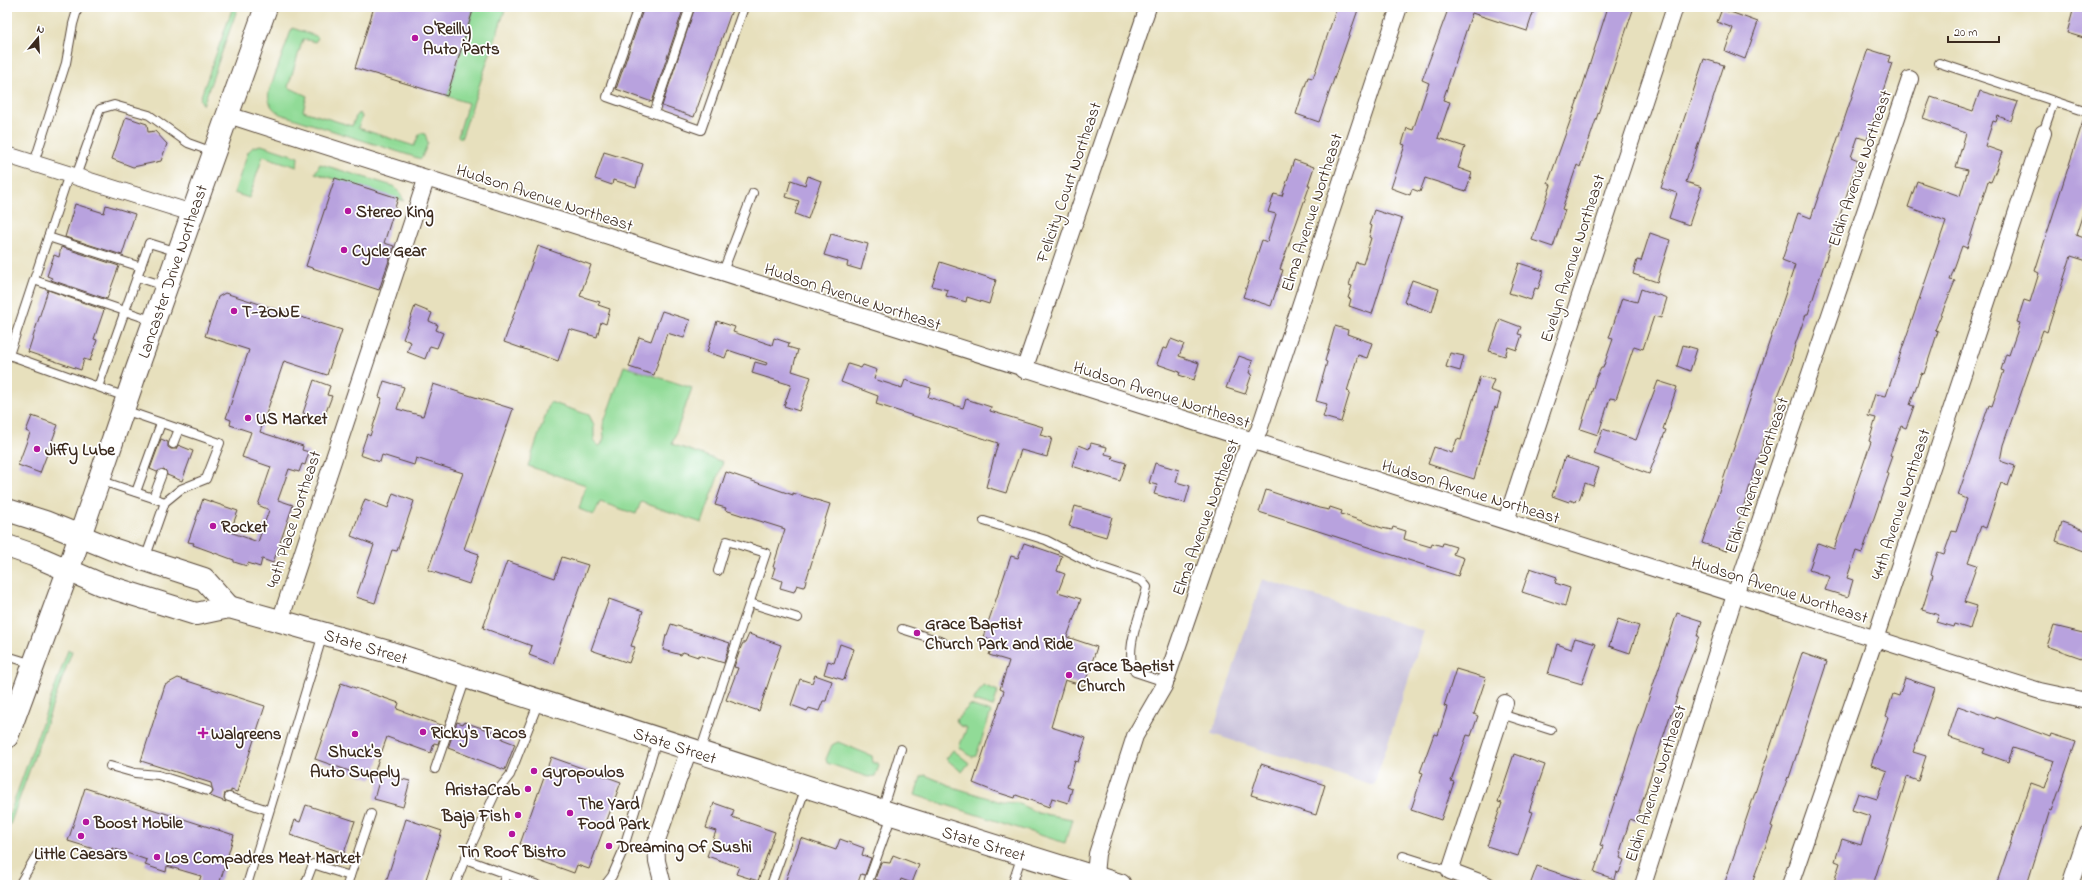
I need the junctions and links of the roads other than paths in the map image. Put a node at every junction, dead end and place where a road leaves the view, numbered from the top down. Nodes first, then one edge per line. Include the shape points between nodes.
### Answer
1 (78, 7) edge
2 (266, 7) edge
3 (638, 7) edge
4 (690, 7) edge
5 (744, 7) edge
6 (1148, 7) edge
7 (1399, 7) edge
8 (1675, 7) edge
9 (1940, 63) dead end
10 (1910, 79) dead end
11 (2054, 101) junction
12 (2087, 112) edge
13 (654, 113) junction
14 (228, 115) junction
15 (2043, 133) joint
16 (214, 152) junction
17 (7, 155) edge
18 (34, 163) junction
19 (72, 175) junction
20 (426, 180) junction
21 (753, 193) dead end
22 (192, 213) junction
23 (48, 237) junction
24 (179, 252) junction
25 (141, 267) junction
26 (722, 274) junction
27 (137, 277) junction
28 (34, 280) junction
29 (167, 286) junction
30 (125, 310) junction
31 (154, 321) junction
32 (8, 355) edge
33 (1024, 370) junction
34 (98, 387) junction
35 (125, 403) junction
36 (161, 423) junction
37 (179, 429) junction
38 (1251, 442) junction
39 (173, 444) dead end
40 (162, 474) dead end
41 (99, 480) junction
42 (136, 492) junction
43 (153, 498) junction
44 (165, 502) junction
45 (7, 510) edge
46 (984, 521) dead end
47 (1506, 521) junction
48 (80, 536) junction
49 (7, 546) edge
50 (144, 559) junction
51 (68, 570) junction
52 (718, 571) dead end
53 (1736, 595) junction
54 (750, 603) junction
55 (229, 607) junction
56 (798, 618) dead end
57 (280, 621) junction
58 (902, 629) dead end
59 (323, 633) junction
60 (1875, 639) junction
61 (943, 642) dead end
62 (7, 656) edge
63 (33, 664) junction
64 (467, 678) junction
65 (1165, 682) junction
66 (539, 701) junction
67 (2087, 701) edge
68 (1503, 708) joint
69 (1551, 730) dead end
70 (7, 736) edge
71 (658, 739) junction
72 (901, 749) dead end
73 (694, 751) junction
74 (110, 766) dead end
75 (435, 769) dead end
76 (806, 787) junction
77 (208, 791) dead end
78 (229, 797) dead end
79 (268, 810) junction
80 (887, 813) junction
81 (372, 814) dead end
82 (2087, 834) edge
83 (1023, 855) junction
84 (36, 856) dead end
85 (1403, 856) dead end
86 (465, 859) junction
87 (1450, 871) junction
88 (506, 874) junction
89 (350, 876) junction
90 (1095, 881) edge
91 (18, 885) edge
92 (247, 885) edge
93 (305, 885) edge
94 (348, 885) edge
95 (455, 885) edge
96 (502, 885) edge
97 (538, 885) edge
98 (605, 885) edge
99 (663, 885) edge
100 (771, 885) edge
101 (867, 885) edge
102 (1012, 885) edge
103 (1120, 885) edge
104 (1487, 885) edge
105 (1643, 885) edge
106 (1790, 885) edge
107 (2070, 885) edge

1 - 18 lane via 66,64
2 - 14 main road, Lancaster Drive Northeast
3 - 13 lane via 607,96
4 - 13 lane
5 - 13 lane via 701,130
6 - 33 street, Felicity Court Northeast
7 - 38 street, Elma Avenue Northeast via 1259,430
8 - 47 street, Evelyn Avenue Northeast
9 - 11 lane
10 - 53 street, Eldin Avenue Northeast
11 - 12 lane
11 - 15 lane
14 - 16 main road, Lancaster Drive Northeast
14 - 20 street, Hudson Avenue Northeast
15 - 60 street, 44th Avenue Northeast
16 - 19 lane via 188,143 149,115 114,104 100,109
16 - 22 main road, Lancaster Drive Northeast
17 - 18 street
18 - 19 street
19 - 22 street
19 - 23 lane
20 - 26 street, Hudson Avenue Northeast
20 - 57 street, 40th Place Northeast
21 - 26 lane
22 - 24 main road, Lancaster Drive Northeast
23 - 25 lane
23 - 28 lane
24 - 25 lane via 149,242
24 - 29 main road, Lancaster Drive Northeast
25 - 27 lane
26 - 33 street, Hudson Avenue Northeast
27 - 29 lane
27 - 30 lane
28 - 30 lane
28 - 32 lane
29 - 31 main road, Lancaster Drive Northeast
30 - 31 lane
30 - 34 lane
31 - 35 main road, Lancaster Drive Northeast
32 - 34 lane
33 - 38 street, Hudson Avenue Northeast
34 - 35 lane
35 - 36 lane
35 - 41 main road, Lancaster Drive Northeast
36 - 37 lane
36 - 42 lane
37 - 39 lane
37 - 44 lane via 220,443 206,479 181,488
38 - 47 street, Hudson Avenue Northeast
38 - 65 street, Elma Avenue Northeast via 1243,458
40 - 43 lane
41 - 42 lane
41 - 48 main road, Lancaster Drive Northeast
42 - 43 lane
43 - 44 lane
44 - 50 lane
45 - 48 main road
46 - 65 lane via 1046,540 1094,565 1142,581 1147,587 1130,651 1131,663 1135,672
47 - 53 street, Hudson Avenue Northeast
48 - 50 main road
48 - 51 main road, Lancaster Drive Northeast
49 - 51 main road, State Street
50 - 55 main road via 204,578
51 - 55 main road, State Street via 100,584 196,614
51 - 63 main road, Lancaster Drive Northeast
52 - 54 lane via 727,541 766,553
53 - 60 street, Hudson Avenue Northeast
53 - 105 street, Eldin Avenue Northeast
54 - 56 lane
54 - 73 lane
55 - 57 main road, State Street
57 - 59 main road, State Street
58 - 61 lane
59 - 64 main road, State Street
59 - 79 lane
60 - 67 street, Hudson Avenue Northeast via 2040,691
60 - 106 street, 44th Avenue Northeast
62 - 63 lane
63 - 70 main road, Lancaster Drive Northeast
64 - 66 main road, State Street
64 - 75 lane
65 - 90 street, Elma Avenue Northeast via 1135,736 1097,854
66 - 71 main road, State Street
66 - 86 lane via 510,775 495,794
68 - 69 lane
68 - 87 street
71 - 73 main road, State Street
71 - 98 lane via 622,853
72 - 80 lane
73 - 76 main road, State Street
73 - 99 street via 656,843 657,862
74 - 77 lane via 135,773 158,775
76 - 80 main road, State Street
76 - 100 lane
78 - 79 lane
79 - 92 lane
80 - 83 main road, State Street
80 - 101 lane
81 - 89 lane
82 - 107 street
83 - 90 main road, State Street
83 - 102 lane
84 - 91 lane
85 - 87 lane
86 - 88 lane
86 - 95 lane
87 - 104 street
88 - 96 lane
88 - 97 lane
89 - 93 lane via 313,864
89 - 94 lane
90 - 103 main road, State Street

